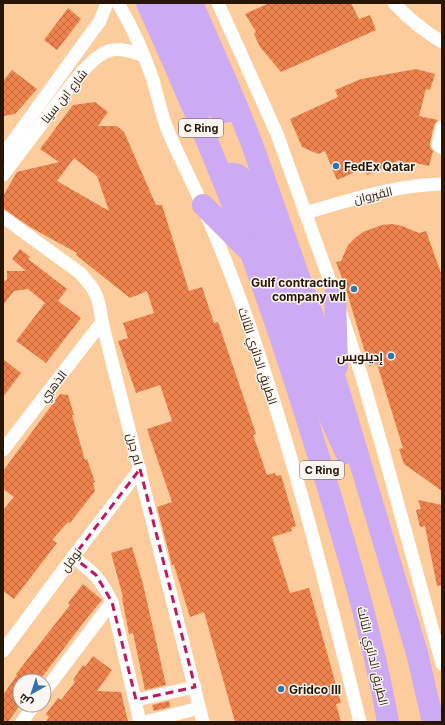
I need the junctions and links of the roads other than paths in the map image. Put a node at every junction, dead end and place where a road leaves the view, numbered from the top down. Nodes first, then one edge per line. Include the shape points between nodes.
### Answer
1 (106, 3) edge
2 (118, 3) edge
3 (147, 3) edge
4 (170, 3) edge
5 (192, 3) edge
6 (218, 3) edge
7 (394, 3) edge
8 (442, 42) edge
9 (144, 56) junction
10 (238, 110) junction
11 (442, 127) edge
12 (442, 148) edge
13 (6, 158) edge
14 (3, 175) edge
15 (221, 175) junction
16 (442, 184) edge
17 (203, 205) junction
18 (305, 213) junction
19 (3, 217) edge
20 (251, 254) junction
21 (335, 295) junction
22 (102, 322) junction
23 (337, 385) junction
24 (3, 450) edge
25 (140, 469) junction
26 (376, 514) junction
27 (73, 556) junction
28 (112, 602) junction
29 (3, 651) edge
30 (417, 653) junction
31 (442, 664) edge
32 (377, 668) junction
33 (52, 681) edge
34 (195, 687) junction
35 (442, 688) edge
36 (382, 689) junction
37 (136, 700) junction
38 (199, 708) junction
39 (28, 713) edge
40 (22, 722) edge
41 (140, 722) edge
42 (145, 722) edge
43 (203, 722) edge
44 (360, 722) edge
45 (373, 722) edge
46 (388, 722) edge
47 (394, 722) edge
48 (432, 722) edge

1 - 13 street, شارع ابن سينا via 100,21
2 - 9 street, الطريق الدائري الثالث
3 - 15 highway, الطريق الدائري الثالث / C Ring
4 - 10 highway via 214,106 223,112
5 - 10 highway, C Ring
6 - 18 street via 277,134
7 - 8 street via 409,19
9 - 13 street, شارع ابن سينا via 120,49 99,56
9 - 17 street, الطريق الدائري الثالث via 168,130
10 - 23 highway, C Ring
11 - 12 street via 438,145
13 - 14 street, شارع ابن سينا
15 - 20 highway, الطريق الدائري الثالث / C Ring
15 - 26 highway via 236,174 245,182 335,431
16 - 18 street, القيروان via 384,191
17 - 20 highway
17 - 44 street, الطريق الدائري الثالث via 261,360 305,504
18 - 21 street
19 - 22 street, ام جرن via 80,273 91,284 97,293
20 - 32 highway, الطريق الدائري الثالث / C Ring via 296,381 360,596
21 - 23 highway
21 - 31 street via 361,374
22 - 24 street, الذهبي
22 - 25 street, ام جرن
23 - 26 highway, C Ring
25 - 27 street, نوفل
25 - 34 street, ام جرن
26 - 30 highway, C Ring
27 - 28 street via 96,575
27 - 29 street, نوفل
28 - 33 street
28 - 37 street
30 - 35 highway
30 - 48 highway, C Ring
32 - 36 highway, الطريق الدائري الثالث / C Ring
32 - 45 highway
34 - 37 street
34 - 38 street, ام جرن
36 - 46 highway, الطريق الدائري الثالث / C Ring
36 - 47 highway
37 - 41 street
38 - 42 street
38 - 43 street, ام جرن
39 - 40 street

